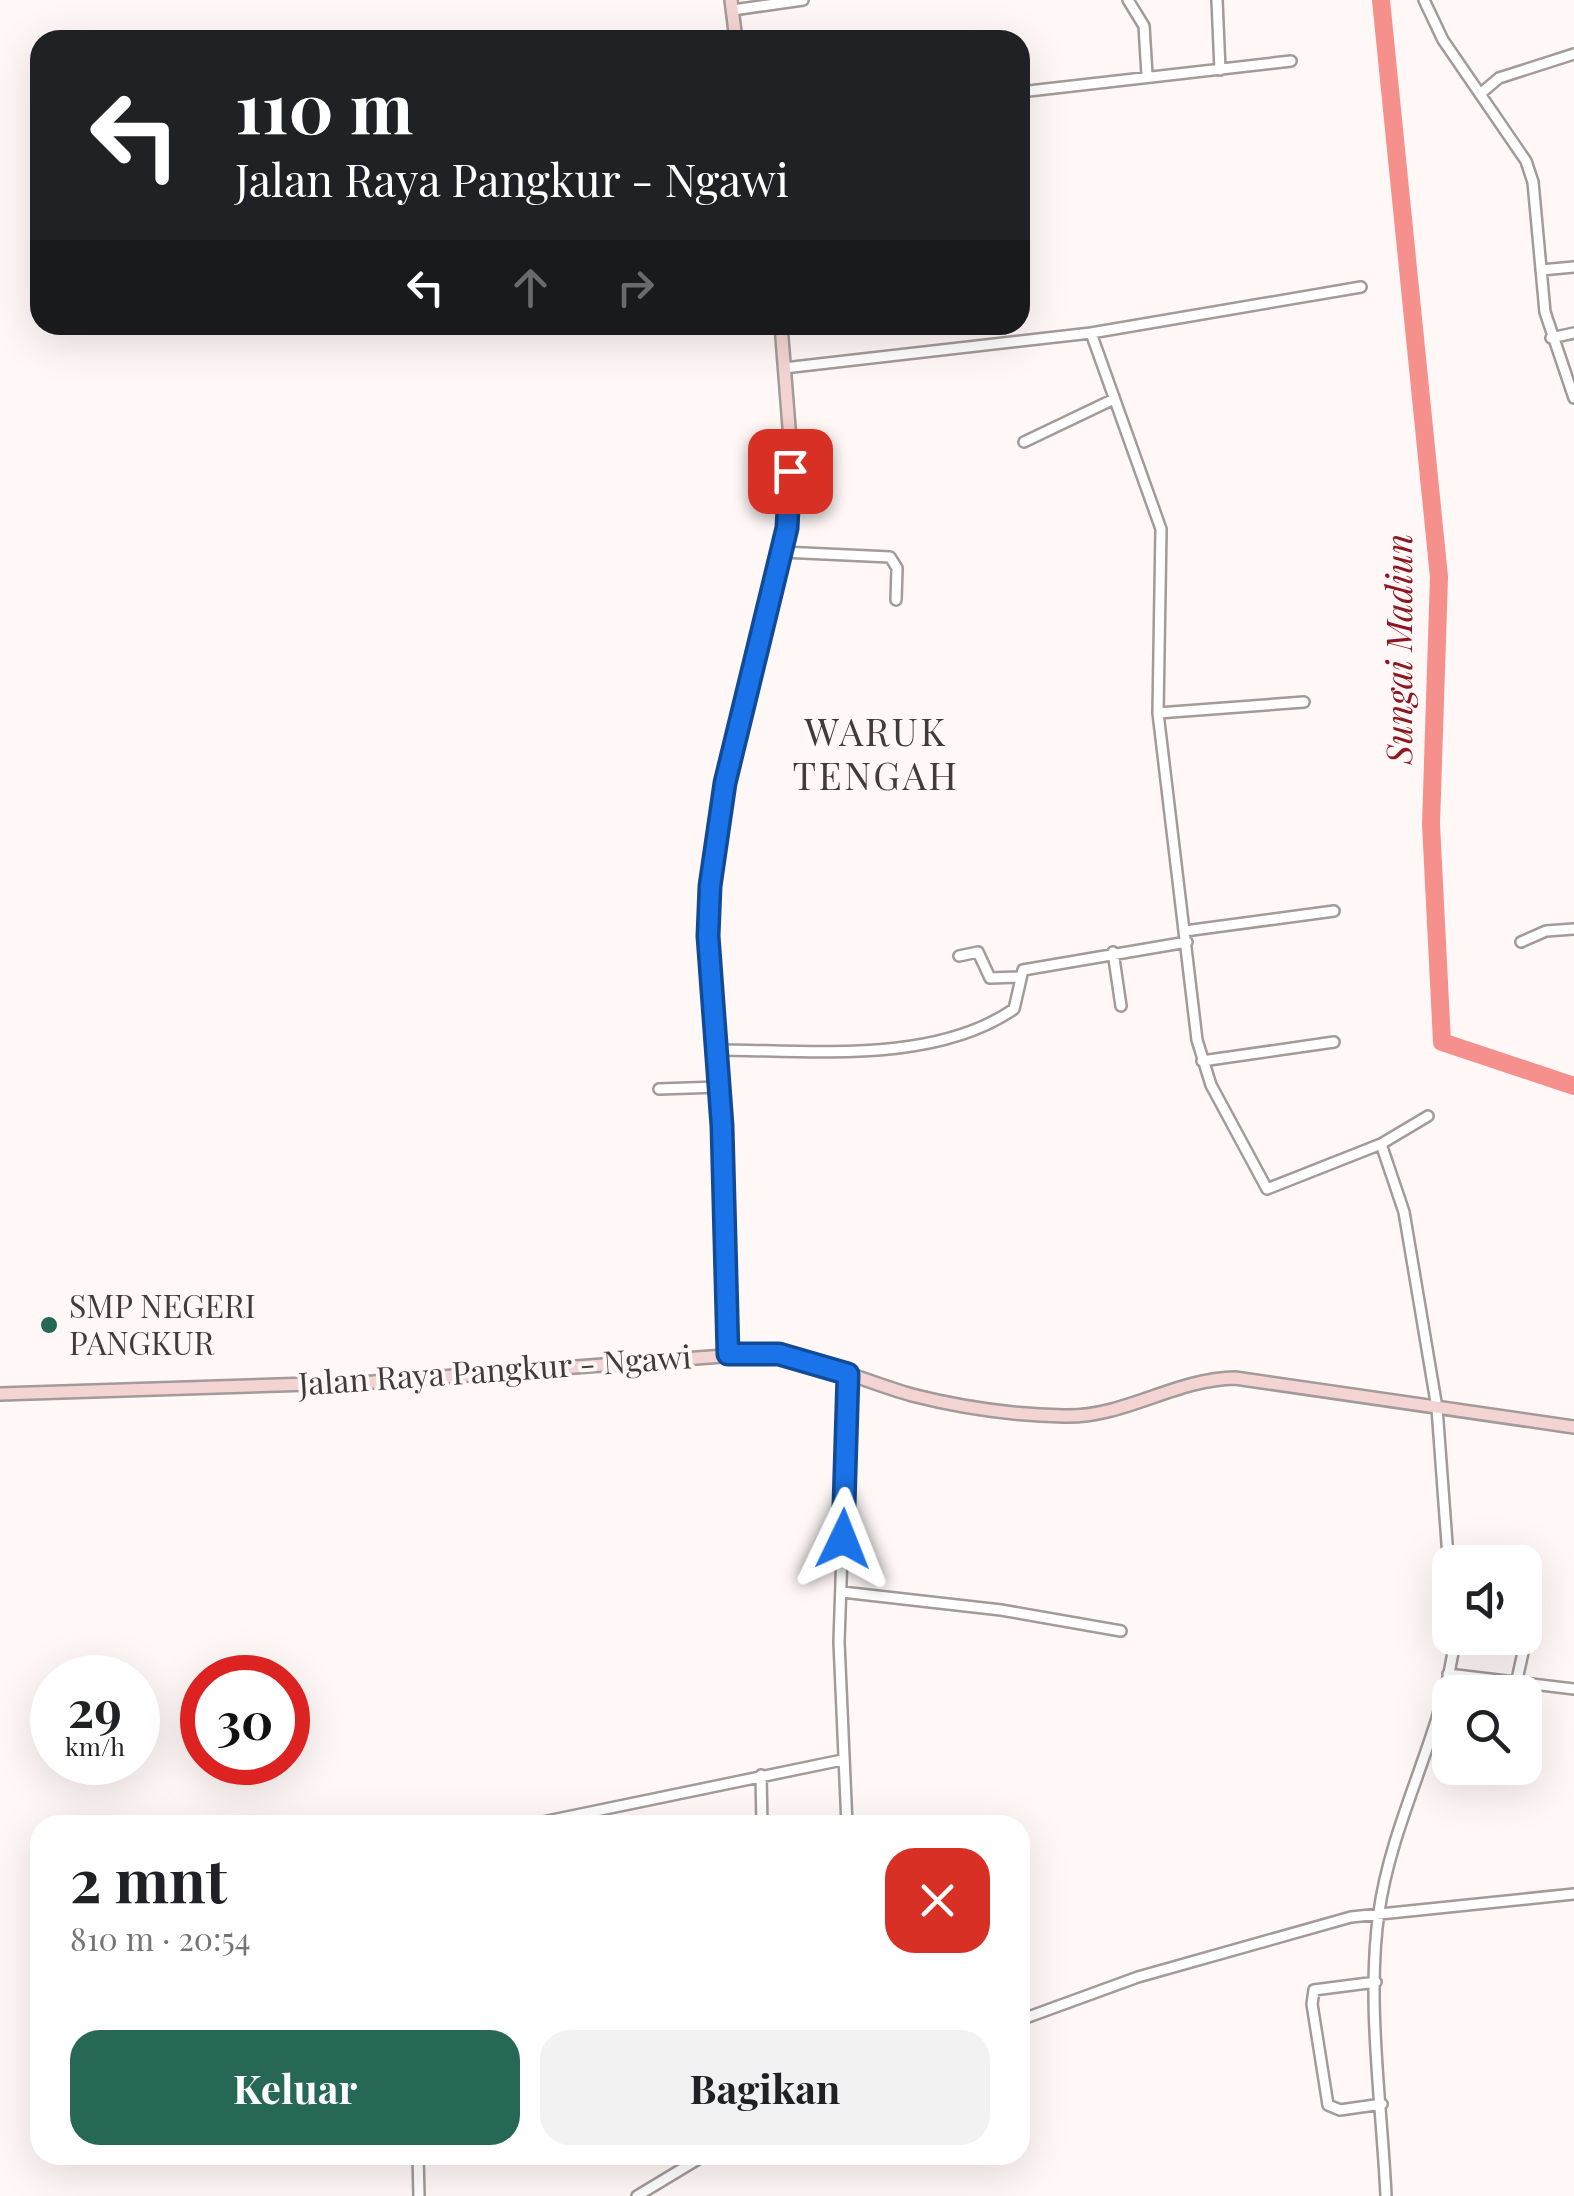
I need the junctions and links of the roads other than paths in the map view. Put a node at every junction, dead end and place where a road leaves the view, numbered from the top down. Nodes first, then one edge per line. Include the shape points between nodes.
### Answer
1 (803, 0) edge
2 (1128, 0) edge
3 (1217, 0) edge
4 (1424, 0) edge
5 (732, 5) edge
6 (735, 30) edge
7 (1574, 54) edge
8 (1291, 61) dead end
9 (1220, 70) junction
10 (1147, 76) junction
11 (1030, 91) edge
12 (1480, 94) junction
13 (1574, 268) edge
14 (1542, 270) junction
15 (1361, 287) dead end
16 (1091, 332) junction
17 (1574, 333) edge
18 (782, 335) edge
19 (1552, 338) junction
20 (784, 368) junction
21 (1574, 398) edge
22 (1114, 399) junction
23 (1024, 442) dead end
24 (782, 552) junction
25 (896, 600) dead end
26 (1304, 702) dead end
27 (1158, 713) junction
28 (1334, 910) dead end
29 (1574, 929) edge
30 (1186, 937) junction
31 (1521, 942) dead end
32 (1113, 952) junction
33 (959, 956) dead end
34 (1018, 976) junction
35 (1120, 1006) dead end
36 (1334, 1042) dead end
37 (715, 1050) junction
38 (1202, 1061) junction
39 (719, 1087) junction
40 (660, 1090) dead end
41 (1428, 1116) dead end
42 (1381, 1144) junction
43 (728, 1354) junction
44 (848, 1374) junction
45 (0, 1394) edge
46 (1437, 1408) junction
47 (1574, 1427) edge
48 (1447, 1545) edge
49 (842, 1592) junction
50 (1121, 1631) dead end
51 (1452, 1655) edge
52 (1448, 1674) junction
53 (1455, 1675) edge
54 (1542, 1687) edge
55 (1574, 1690) edge
56 (842, 1760) junction
57 (761, 1775) junction
58 (575, 1815) edge
59 (762, 1815) edge
60 (846, 1815) edge
61 (1574, 1894) edge
62 (1378, 1911) junction
63 (1376, 1982) junction
64 (1030, 2016) edge
65 (1382, 2104) junction
66 (418, 2165) edge
67 (688, 2165) edge
68 (420, 2196) edge
69 (637, 2196) edge
70 (1386, 2196) edge

1 - 5 street
2 - 10 street via 1144,26
3 - 9 street
4 - 12 street
5 - 6 main road
7 - 12 street via 1499,78
8 - 9 street
9 - 10 street
10 - 11 street
12 - 14 street via 1526,162
13 - 14 street
14 - 19 street
15 - 16 street
16 - 20 street
16 - 22 street
17 - 19 street
18 - 20 main road
19 - 21 street
20 - 24 main road via 790,502
22 - 23 street
22 - 27 street via 1162,529
24 - 25 street via 890,557 897,568
24 - 37 main road via 717,832 708,936
26 - 27 street
27 - 30 street
28 - 30 street
29 - 31 street
30 - 32 street
30 - 38 street
32 - 34 street
32 - 35 street
33 - 34 street via 978,952 990,978
34 - 37 street via 1014,1008 941,1038 854,1052
36 - 38 street
37 - 39 main road
38 - 42 street via 1268,1189
39 - 40 street
39 - 43 main road
41 - 42 street
42 - 46 street via 1404,1212
43 - 44 main road, Jalan Raya Pangkur - Ngawi via 779,1354
43 - 45 main road, Jalan Raya Pangkur - Ngawi via 372,1382
44 - 46 main road, Jalan Raya Pangkur - Ngawi via 938,1401 1052,1416 1098,1412 1216,1378
44 - 49 street
46 - 47 main road, Jalan Raya Pangkur - Ngawi
46 - 48 street
49 - 50 street
49 - 56 street
51 - 52 street
52 - 53 street
52 - 62 street
54 - 55 street
56 - 57 street
56 - 60 street
57 - 58 street
57 - 59 street
61 - 62 street
62 - 63 street
62 - 64 street via 1138,1977
63 - 65 street
63 - 65 street via 1314,1990 1312,2004 1328,2105 1340,2110
65 - 70 street
66 - 68 street
67 - 69 street

